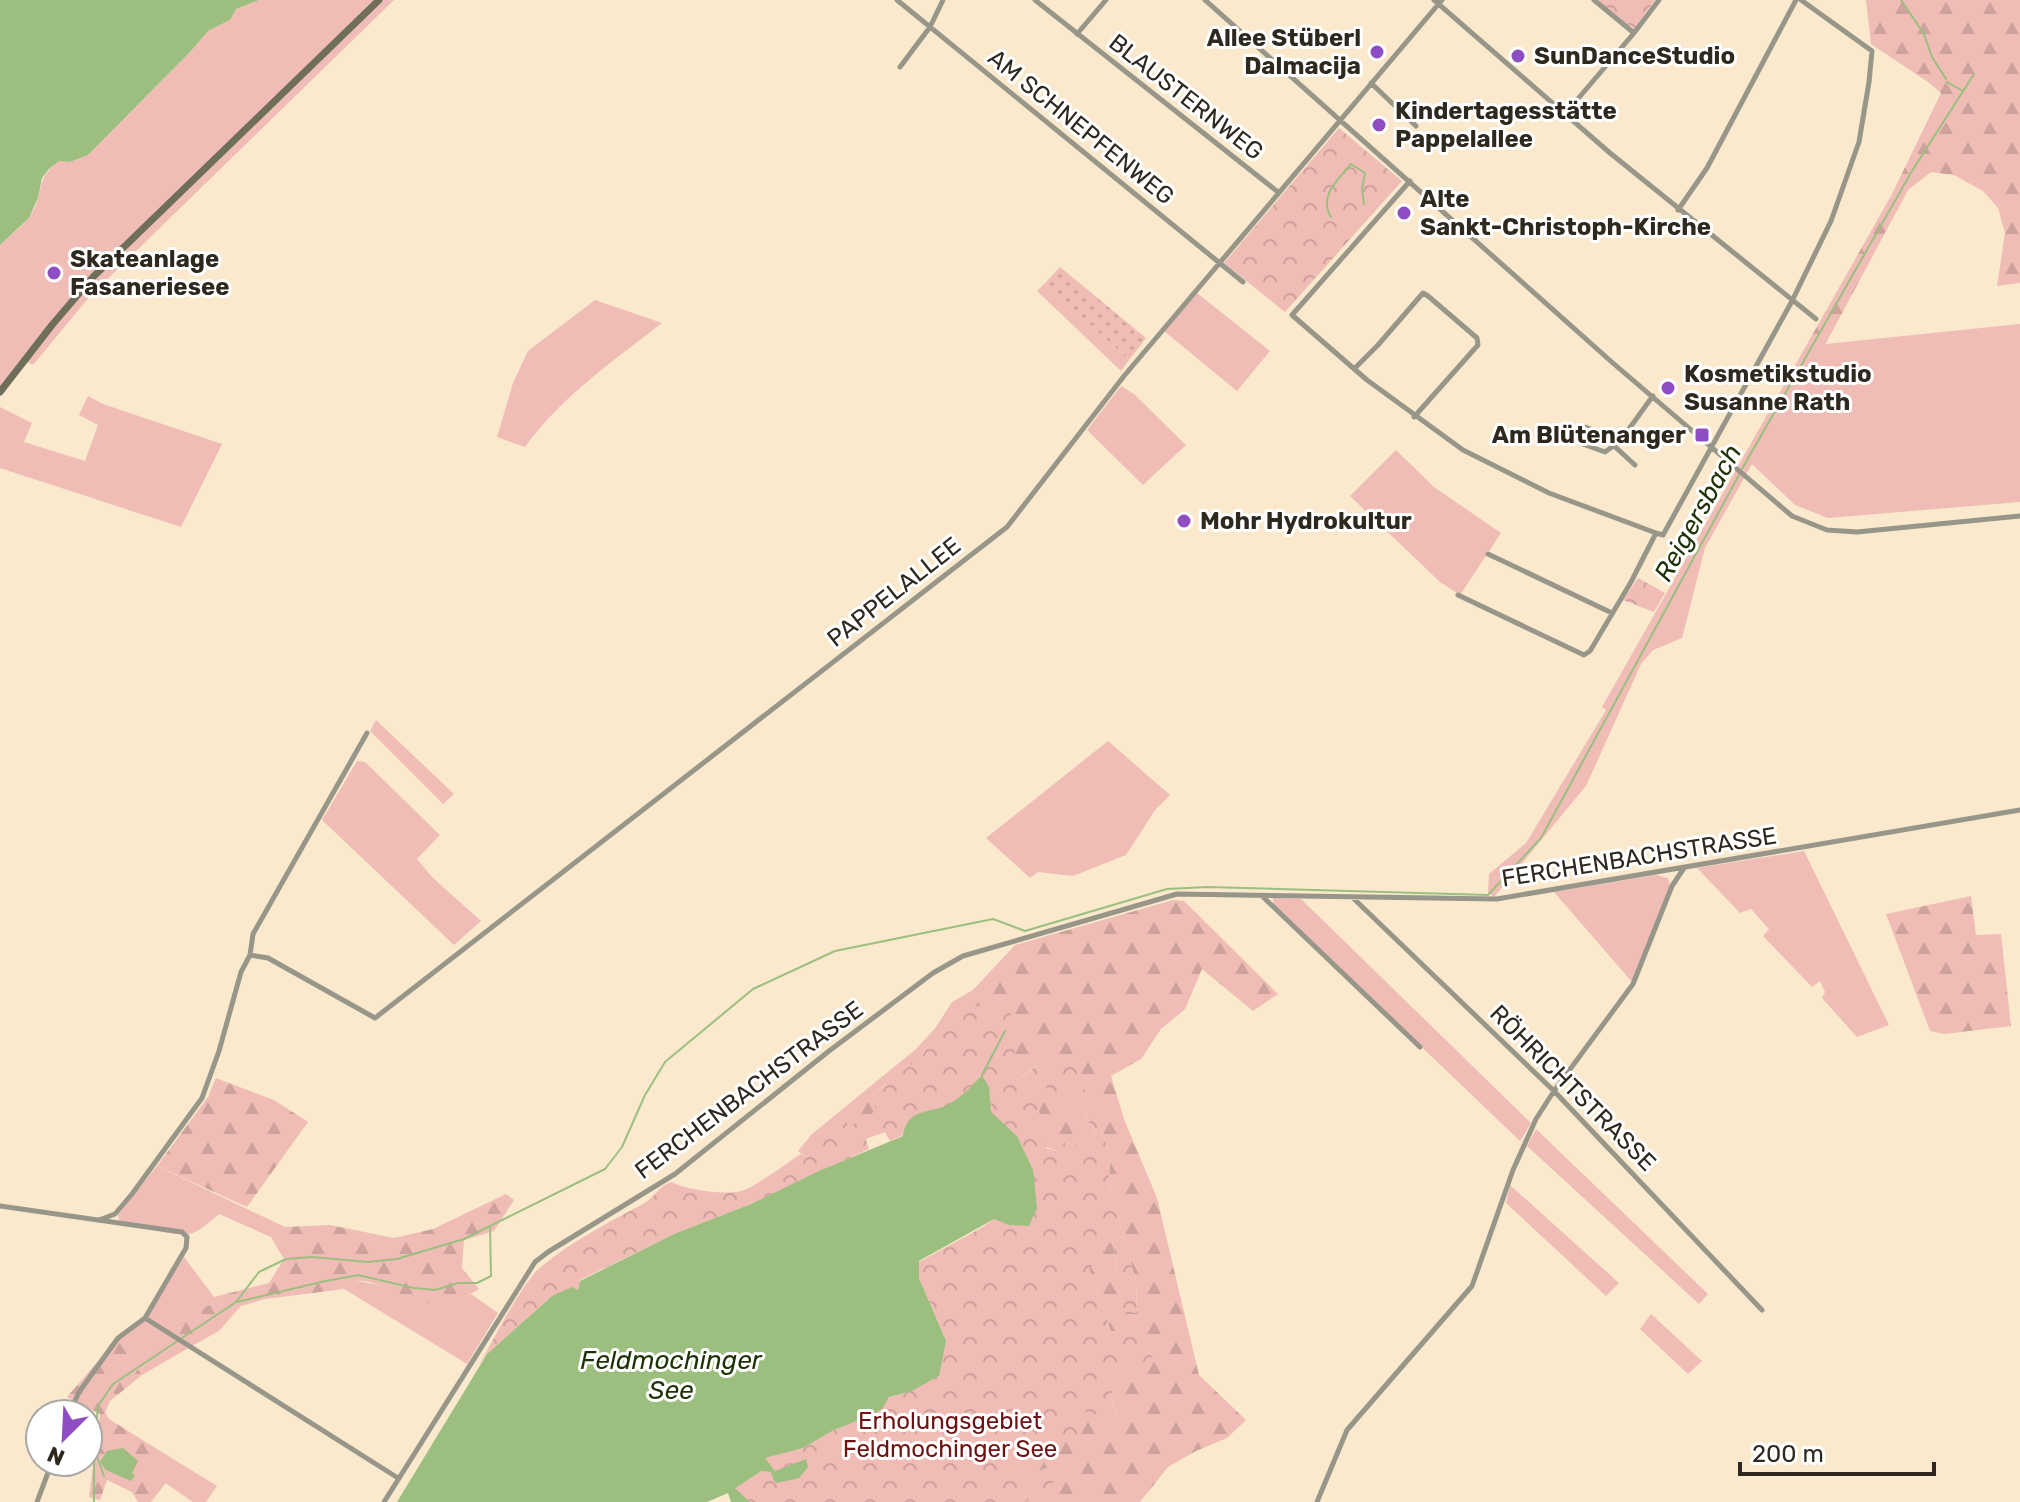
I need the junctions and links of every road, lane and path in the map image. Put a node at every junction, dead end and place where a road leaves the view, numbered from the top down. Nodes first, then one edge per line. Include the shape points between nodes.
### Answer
1 (379, 0) edge
2 (897, 0) edge
3 (943, 0) edge
4 (1035, 0) edge
5 (1106, 0) edge
6 (1205, 0) edge
7 (1594, 0) edge
8 (1659, 0) edge
9 (1799, 0) edge
10 (1438, 1) edge
11 (930, 27) junction
12 (1634, 33) junction
13 (1077, 34) junction
14 (900, 67) dead end
15 (1371, 83) junction
16 (1565, 114) junction
17 (1340, 119) junction
18 (1416, 126) dead end
19 (1410, 181) junction
20 (1278, 192) junction
21 (1678, 210) junction
22 (1220, 263) junction
23 (1243, 282) dead end
24 (1792, 301) junction
25 (1816, 319) dead end
26 (1354, 369) junction
27 (0, 392) edge
28 (1653, 396) junction
29 (1414, 417) junction
30 (1613, 447) junction
31 (1712, 448) junction
32 (1635, 465) dead end
33 (2020, 516) edge
34 (1656, 533) junction
35 (1488, 554) dead end
36 (1458, 595) dead end
37 (1612, 613) junction
38 (367, 733) dead end
39 (2020, 810) edge
40 (1685, 868) junction
41 (1666, 871) junction
42 (1674, 882) junction
43 (1261, 895) junction
44 (1352, 897) junction
45 (250, 955) junction
46 (1420, 1047) dead end
47 (1554, 1091) junction
48 (0, 1206) edge
49 (99, 1220) junction
50 (1762, 1310) dead end
51 (145, 1318) junction
52 (76, 1398) edge
53 (46, 1478) edge
54 (398, 1478) junction
55 (37, 1502) edge
56 (384, 1502) edge
57 (1317, 1502) edge

1 - 27 main road via 93,277
2 - 11 street, AM SCHNEPFENWEG
3 - 11 street
4 - 13 street, BLAUSTERNWEG
5 - 13 street
6 - 17 street
7 - 12 street
8 - 12 street
9 - 21 street via 1707,168
9 - 24 street via 1872,51 1859,142 1831,221
10 - 15 street, PAPPELALLEE
10 - 16 street
11 - 14 street
11 - 22 street, AM SCHNEPFENWEG
12 - 16 street
13 - 20 street, BLAUSTERNWEG
15 - 17 street, PAPPELALLEE
15 - 18 street
16 - 21 street
17 - 19 street
17 - 20 street, PAPPELALLEE
19 - 26 street via 1292,315
19 - 28 street
20 - 22 street, PAPPELALLEE
21 - 24 street
22 - 23 street, AM SCHNEPFENWEG
22 - 45 street, PAPPELALLEE via 1007,527 375,1018 268,958
24 - 25 street
24 - 31 street
26 - 29 street
26 - 29 street via 1418,296 1428,296 1476,337 1478,345
28 - 30 street
28 - 31 street
29 - 34 street via 1513,476
30 - 30 street via 1601,451 1580,443 1577,431 1591,427
30 - 32 street
31 - 33 street via 1792,516 1827,530 1857,532
31 - 34 street via 1663,535
34 - 37 street
35 - 37 street
36 - 37 street via 1584,655
38 - 45 street via 253,934
39 - 40 street, FERCHENBACHSTRASSE
40 - 41 street, FERCHENBACHSTRASSE
40 - 42 street
41 - 42 street
41 - 44 street, FERCHENBACHSTRASSE via 1495,899
42 - 47 street via 1633,984
43 - 44 street, FERCHENBACHSTRASSE
43 - 46 street
43 - 54 street, FERCHENBACHSTRASSE via 1157,898 980,950 940,968 675,1174 535,1262
44 - 47 street, RÖHRICHTSTRASSE
45 - 49 street via 202,1098 132,1194 115,1214
47 - 50 street, RÖHRICHTSTRASSE
47 - 57 street via 1520,1154 1472,1286 1347,1430
48 - 49 street
49 - 51 street via 187,1237 186,1248
51 - 52 street via 118,1338
51 - 54 street
53 - 55 street
54 - 56 street, FERCHENBACHSTRASSE

